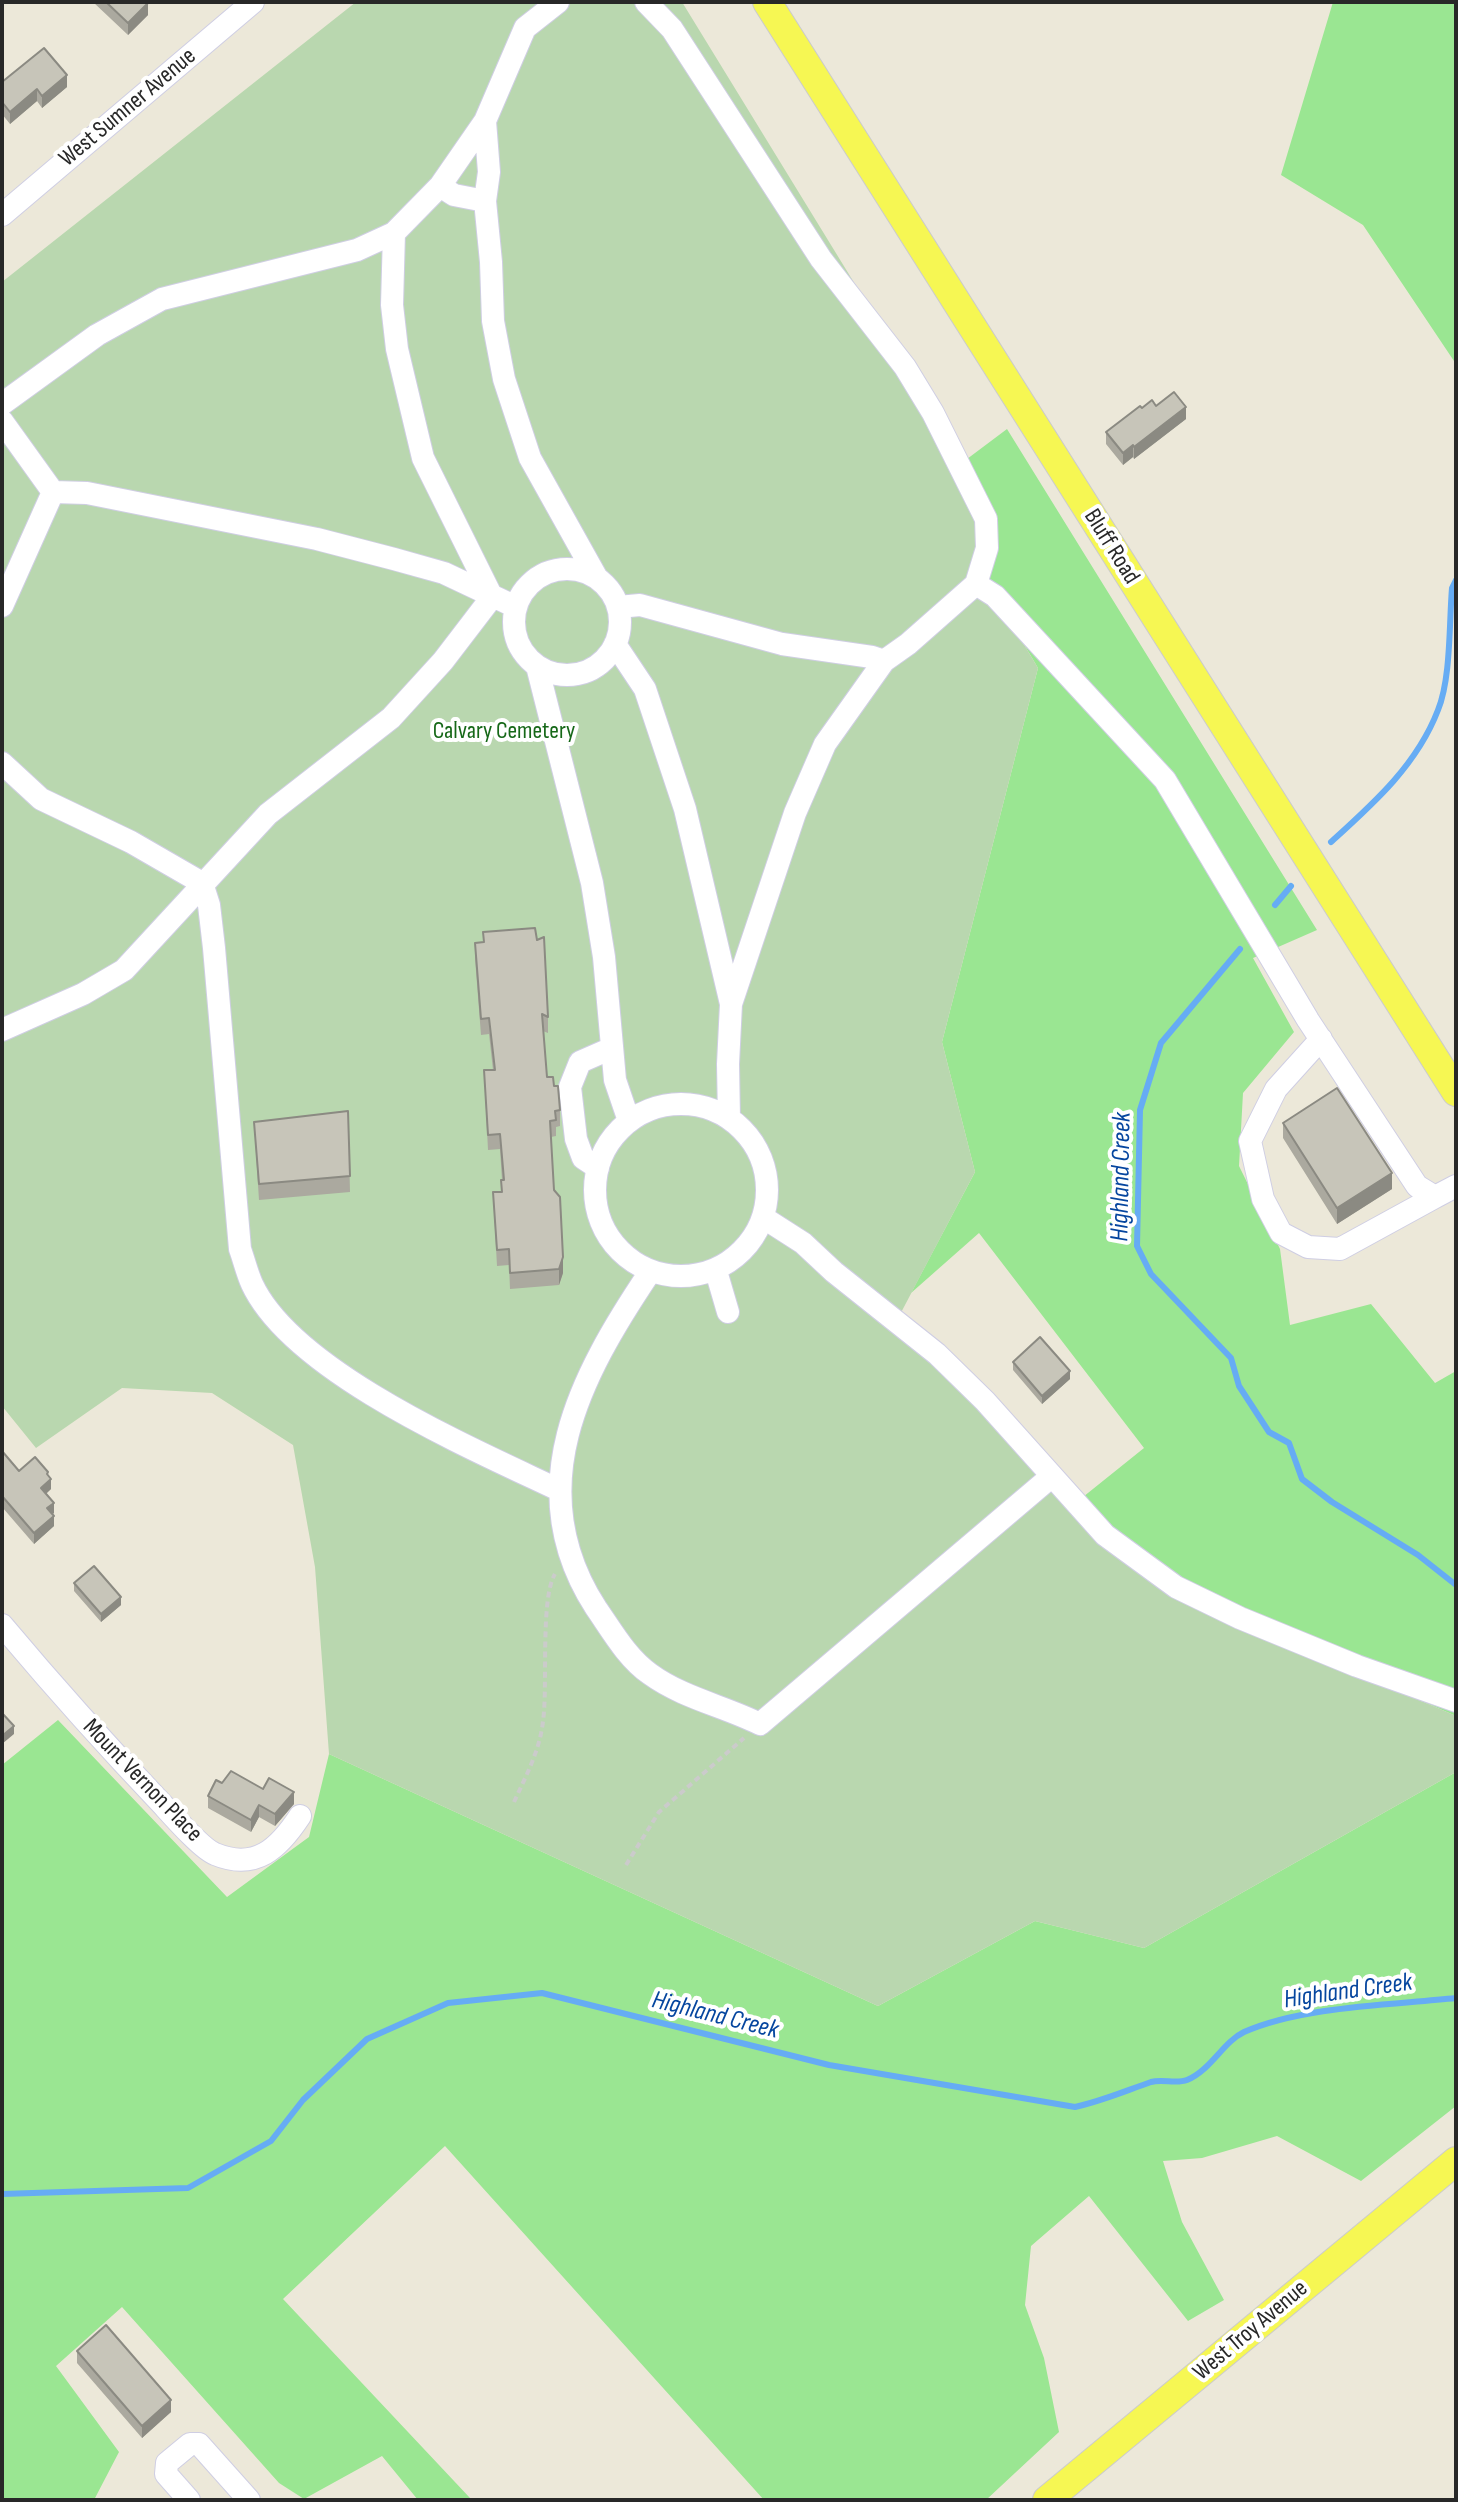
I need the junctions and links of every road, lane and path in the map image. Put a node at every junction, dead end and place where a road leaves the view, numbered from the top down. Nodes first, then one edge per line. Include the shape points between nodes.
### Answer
1 (558, 2) edge
2 (646, 2) edge
3 (767, 2) edge
4 (242, 6) edge
5 (485, 121) junction
6 (440, 186) junction
7 (485, 201) junction
8 (2, 215) edge
9 (394, 233) junction
10 (2, 404) edge
11 (2, 421) edge
12 (53, 492) junction
13 (597, 578) junction
14 (976, 584) junction
15 (492, 597) junction
16 (2, 606) edge
17 (516, 607) junction
18 (618, 607) junction
19 (615, 644) junction
20 (884, 661) junction
21 (537, 666) junction
22 (2, 763) edge
23 (202, 883) junction
24 (731, 1004) junction
25 (2, 1030) edge
26 (1321, 1039) junction
27 (612, 1048) junction
28 (1456, 1092) edge
29 (729, 1118) junction
30 (629, 1121) junction
31 (598, 1168) junction
32 (1456, 1186) edge
33 (1435, 1197) junction
34 (764, 1218) junction
35 (716, 1271) junction
36 (650, 1272) junction
37 (728, 1312) dead end
38 (1052, 1476) junction
39 (559, 1490) junction
40 (573, 1563) junction
41 (2, 1625) edge
42 (1456, 1701) edge
43 (760, 1724) junction
44 (514, 1802) dead end
45 (300, 1816) dead end
46 (626, 1865) dead end
47 (1456, 2161) edge
48 (244, 2494) edge
49 (189, 2500) edge
50 (1047, 2500) edge

1 - 5 street via 525,28
2 - 14 street via 672,29 821,259 905,367 933,413 986,519 987,548
3 - 28 main road, Bluff Road
4 - 8 street, West Sumner Avenue
5 - 6 street
5 - 7 street
6 - 7 street
6 - 9 street
7 - 13 street via 493,321 504,379 530,458
9 - 10 street via 357,250 162,299 97,335
9 - 15 street via 395,334 423,458
11 - 12 street
12 - 15 street via 87,493 317,539 444,573
12 - 16 street
13 - 17 street via 562,568 544,573 529,584
13 - 18 street
14 - 20 street
14 - 26 street via 995,596 1165,780
15 - 17 street
15 - 23 street via 391,718 268,814
17 - 21 street via 514,632
18 - 19 street
18 - 20 street via 640,605 782,644
19 - 21 street via 606,658 577,674 560,675
19 - 24 street via 645,689 685,809
20 - 24 street via 825,744 795,813
21 - 27 street via 592,883
22 - 23 street via 41,799
23 - 25 street via 124,970
23 - 39 street via 214,948 240,1249 253,1285 308,1351 366,1390
24 - 29 street
26 - 33 street via 1417,1186
26 - 33 street via 1276,1089 1250,1141 1263,1199 1281,1233 1308,1247 1340,1249
27 - 30 street via 615,1080
27 - 31 street via 580,1062 570,1087 576,1139 583,1158
29 - 30 street via 689,1104 658,1108
29 - 34 street via 751,1137 764,1162 769,1190
30 - 31 street via 604,1150
31 - 36 street via 599,1218 610,1241
32 - 33 street
34 - 35 street via 753,1240
34 - 38 street via 803,1243 937,1354
35 - 36 street via 694,1277
35 - 37 street
36 - 39 street via 583,1385 564,1449
38 - 42 street via 1105,1535 1176,1587 1357,1666
38 - 43 street
39 - 40 street via 565,1543
40 - 43 street via 621,1646 649,1673
40 - 44 path via 561,1566 552,1578 543,1722 533,1762
41 - 45 street, Mount Vernon Place via 82,1720 213,1854 260,1858 286,1837
43 - 46 path via 659,1812
47 - 50 main road, West Troy Avenue
48 - 49 street via 199,2444 190,2444 167,2463 166,2474

